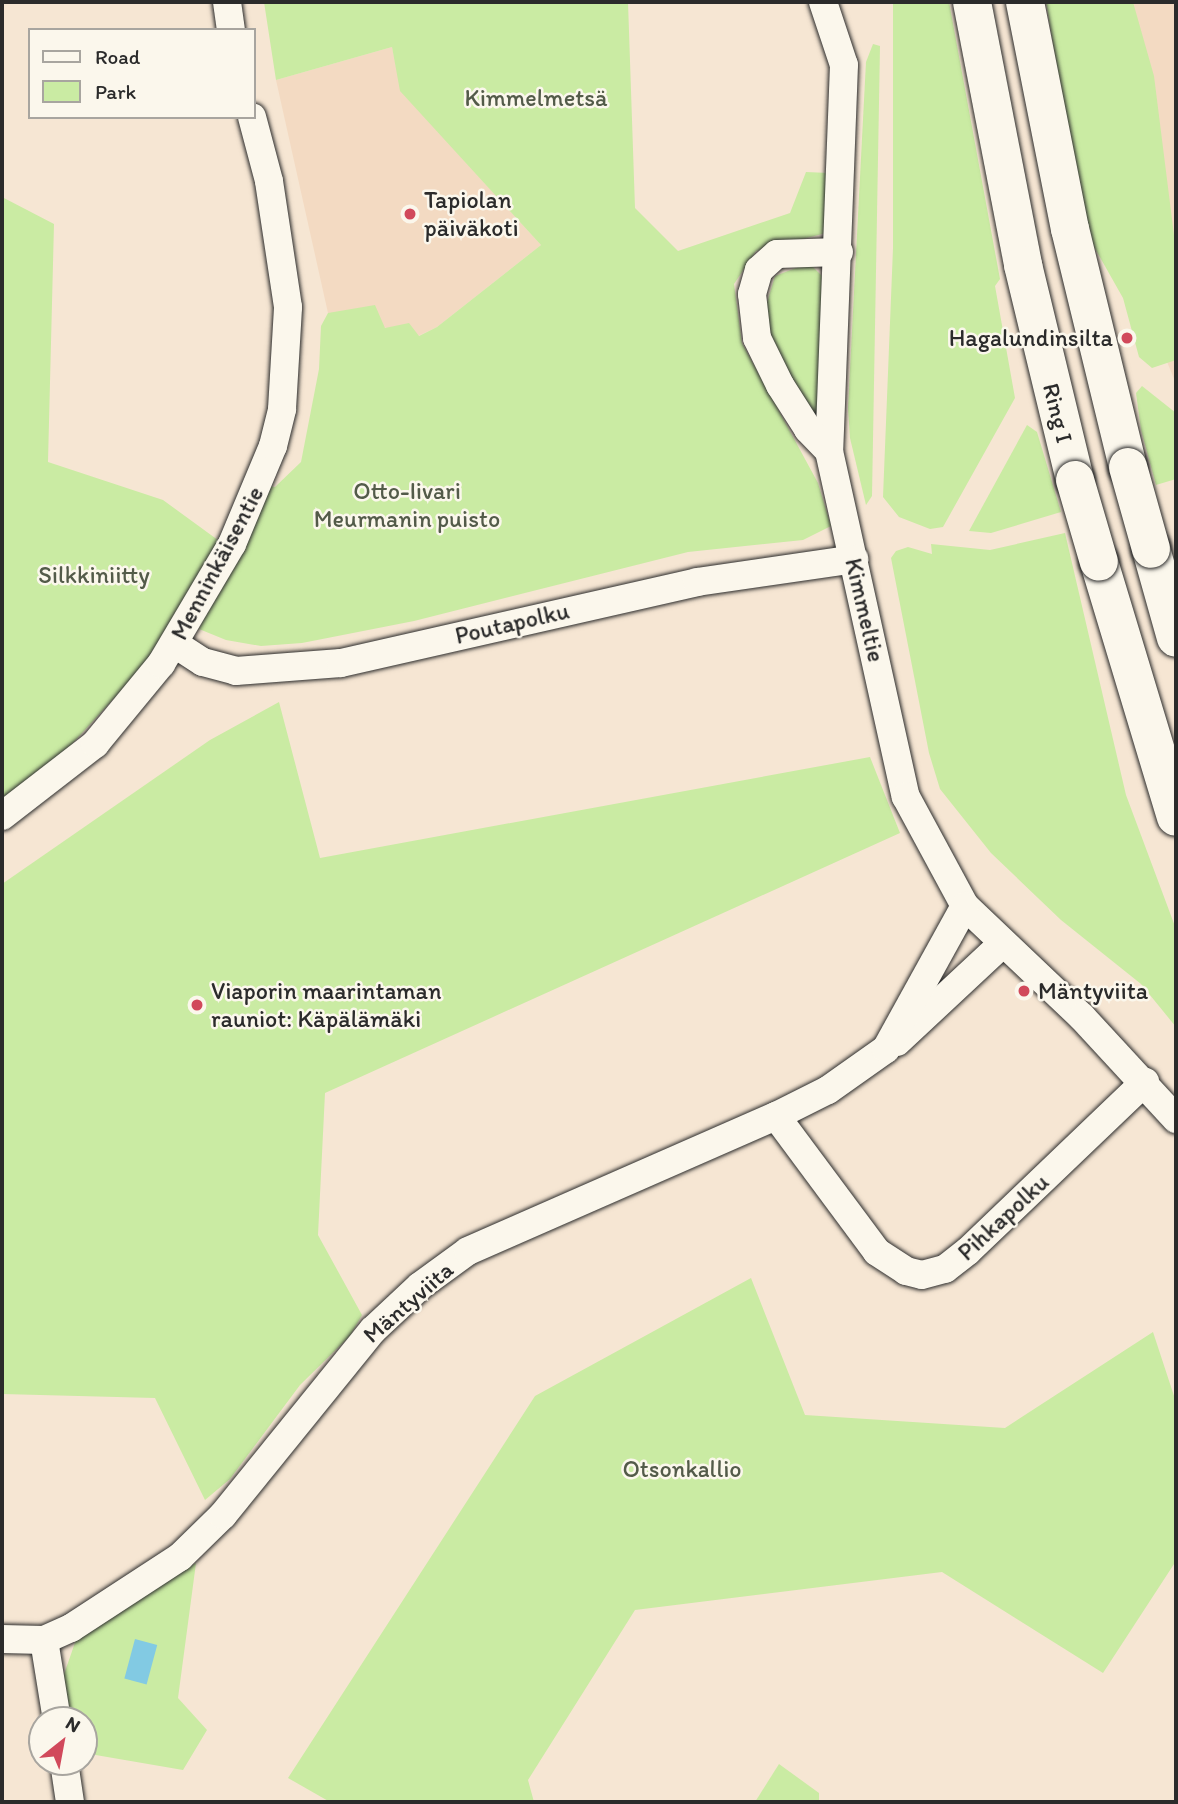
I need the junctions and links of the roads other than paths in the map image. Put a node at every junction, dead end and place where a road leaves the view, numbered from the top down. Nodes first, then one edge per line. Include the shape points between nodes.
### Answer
1 (227, 2) edge
2 (822, 2) edge
3 (972, 2) edge
4 (1025, 2) edge
5 (231, 28) edge
6 (253, 119) edge
7 (839, 252) junction
8 (829, 451) junction
9 (854, 559) junction
10 (1176, 638) edge
11 (175, 644) junction
12 (2, 816) edge
13 (1176, 817) edge
14 (965, 905) junction
15 (1002, 944) junction
16 (886, 1049) junction
17 (1145, 1082) junction
18 (776, 1116) junction
19 (1176, 1119) edge
20 (2, 1639) edge
21 (44, 1640) junction
22 (55, 1706) edge
23 (66, 1776) edge
24 (70, 1802) edge

1 - 5 street
2 - 7 street, Kimmeltie via 844,65
3 - 13 highway, Ring I, bridge via 1023,265 1076,480
4 - 10 highway, bridge via 1070,229 1128,467
6 - 11 street, Menninkäisentie via 269,181 288,307 282,409 250,507
7 - 8 street, Kimmeltie
7 - 8 street via 777,254 759,270 752,294 757,338 780,385 808,429
8 - 9 street, Kimmeltie
9 - 11 street, Poutapolku via 697,582 341,663 236,671 203,662
9 - 14 street, Kimmeltie via 906,797
11 - 12 street, Menninkäisentie via 95,744
14 - 15 street, Kimmeltie
14 - 16 street, Mäntyviita
15 - 16 street, Mäntyviita via 922,1022
15 - 17 street, Kimmeltie
16 - 18 street, Mäntyviita via 828,1090
17 - 18 street, Pihkapolku via 968,1251 944,1269 922,1275 906,1271 877,1252
17 - 19 street, Kimmeltie
18 - 21 street, Mäntyviita via 468,1251 420,1286 350,1355 223,1515 162,1570 71,1629
20 - 21 street, Mäntyviita
21 - 22 street
23 - 24 street

